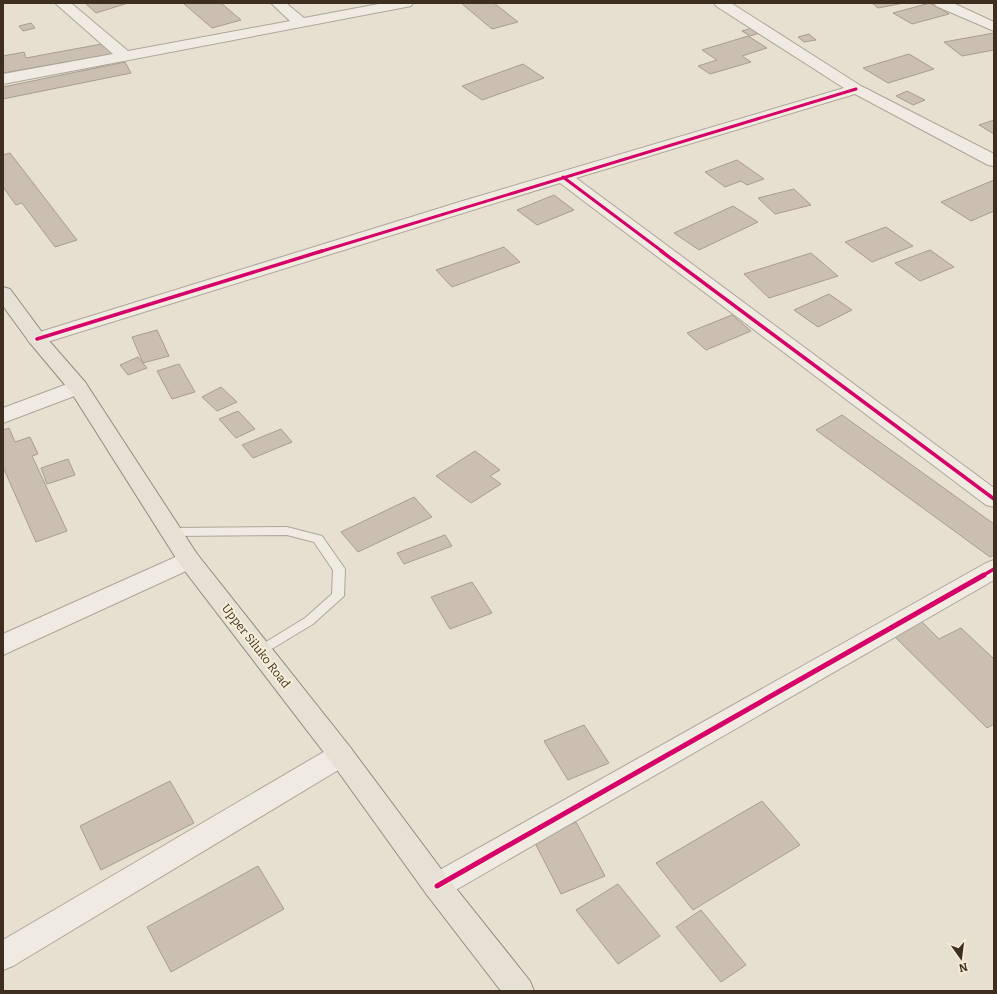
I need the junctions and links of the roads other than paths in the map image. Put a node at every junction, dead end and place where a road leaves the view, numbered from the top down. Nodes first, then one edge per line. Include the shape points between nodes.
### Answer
1 (62, 3) edge
2 (278, 3) edge
3 (406, 3) edge
4 (721, 3) edge
5 (941, 3) edge
6 (301, 23) junction
7 (994, 28) edge
8 (125, 56) junction
9 (3, 79) edge
10 (856, 89) junction
11 (994, 161) edge
12 (563, 176) junction
13 (3, 293) edge
14 (37, 339) junction
15 (78, 387) junction
16 (3, 416) edge
17 (994, 499) edge
18 (171, 532) junction
19 (190, 560) junction
20 (994, 569) edge
21 (3, 645) edge
22 (260, 651) junction
23 (341, 756) junction
24 (437, 886) junction
25 (3, 956) edge
26 (519, 991) edge

1 - 8 street
2 - 6 street
3 - 6 street
4 - 10 street
5 - 7 street
6 - 8 street
8 - 9 street
10 - 11 street
10 - 12 street
12 - 14 street
12 - 17 street
13 - 14 main road, Upper Siluko Road
14 - 15 main road, Upper Siluko Road
15 - 16 street
15 - 18 main road, Upper Siluko Road
18 - 19 main road, Upper Siluko Road
18 - 22 lane via 287,531 318,539 339,569 338,596 309,621
19 - 21 street
19 - 22 main road, Upper Siluko Road
20 - 24 street
22 - 23 main road, Upper Siluko Road
23 - 24 main road, Upper Siluko Road
23 - 25 street
24 - 26 main road, Upper Siluko Road

